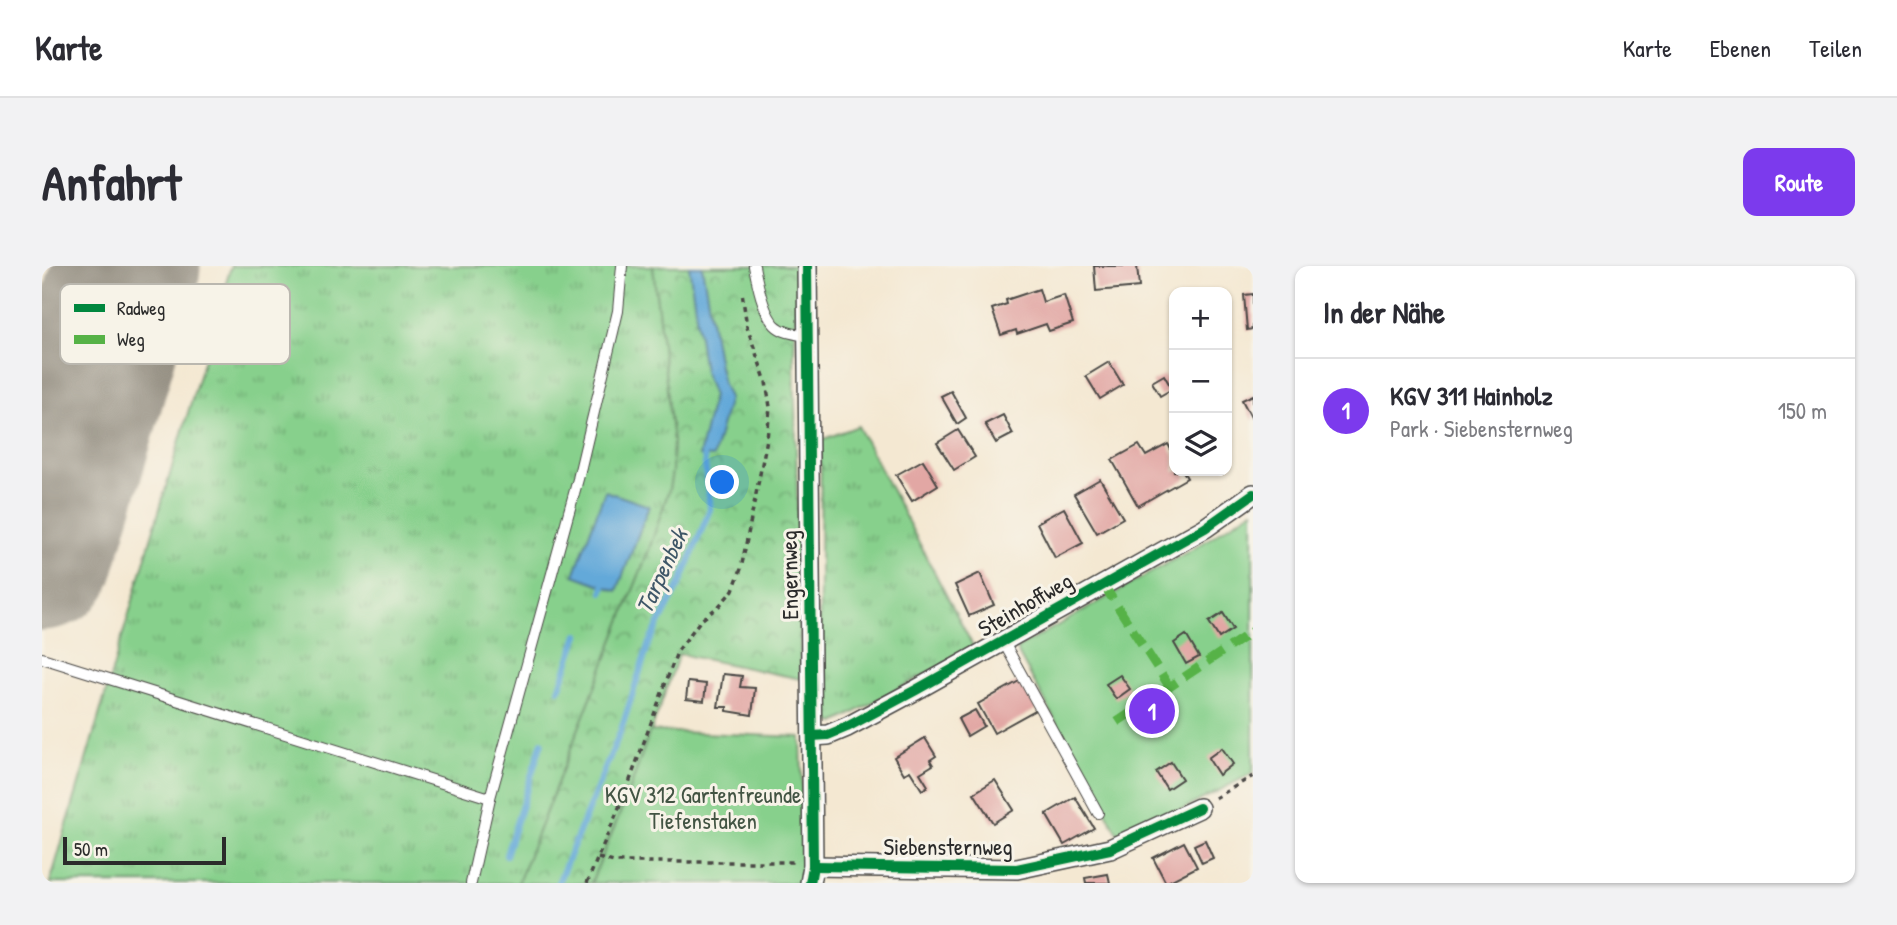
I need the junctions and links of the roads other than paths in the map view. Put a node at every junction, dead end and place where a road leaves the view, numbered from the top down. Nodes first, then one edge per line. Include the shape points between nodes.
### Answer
1 (622, 266) edge
2 (754, 266) edge
3 (807, 266) edge
4 (807, 337) junction
5 (1253, 494) edge
6 (1003, 641) junction
7 (42, 658) edge
8 (812, 736) junction
9 (491, 798) junction
10 (1199, 808) road end
11 (1098, 813) dead end
12 (811, 875) edge
13 (471, 883) edge

1 - 9 lane via 618,310 578,479
2 - 4 lane via 767,313 775,325
3 - 4 street, Engernweg
4 - 8 street, Engernweg
5 - 6 street, Steinhoffweg via 1205,528
6 - 8 street, Steinhoffweg via 847,727
6 - 11 lane
7 - 9 lane
8 - 12 street, Engernweg
9 - 13 lane
10 - 12 street, Siebensternweg via 1110,849 1017,869

